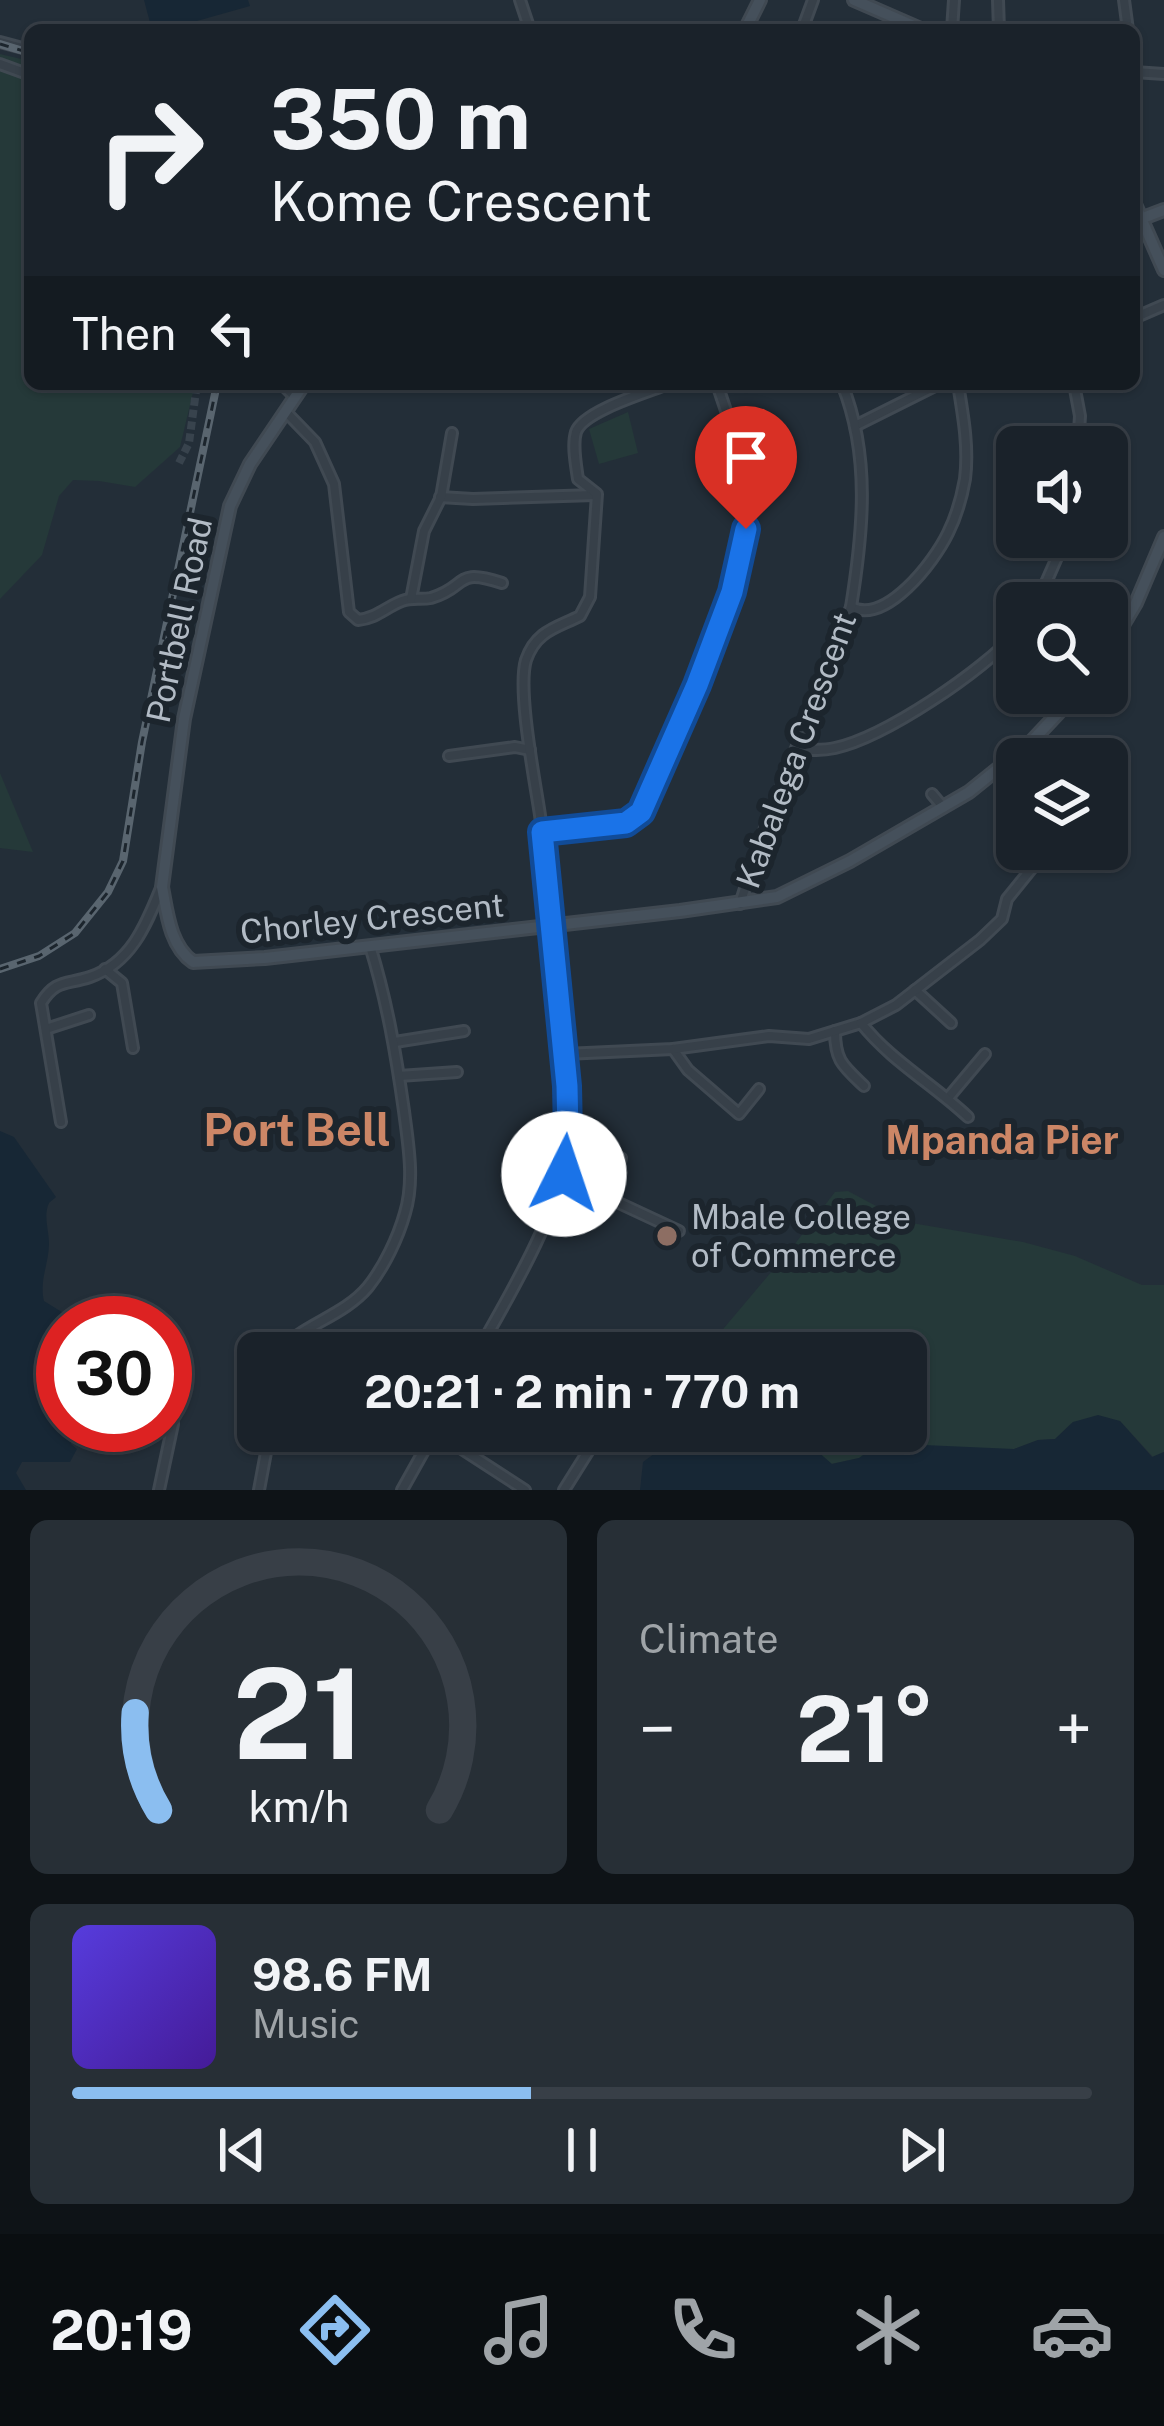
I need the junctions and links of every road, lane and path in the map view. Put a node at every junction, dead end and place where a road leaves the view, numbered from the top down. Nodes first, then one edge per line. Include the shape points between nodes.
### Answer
1 (854, 0) edge
2 (909, 24) edge
3 (1164, 210) edge
4 (1140, 213) edge
5 (1143, 218) junction
6 (1164, 270) edge
7 (288, 390) edge
8 (300, 390) edge
9 (653, 390) edge
10 (719, 390) edge
11 (844, 390) edge
12 (925, 390) edge
13 (959, 390) edge
14 (1075, 390) edge
15 (295, 397) junction
16 (285, 411) junction
17 (855, 426) junction
18 (1079, 426) edge
19 (452, 434) dead end
20 (597, 494) junction
21 (440, 497) junction
22 (1164, 537) edge
23 (502, 583) dead end
24 (411, 599) junction
25 (851, 607) junction
26 (1128, 617) edge
27 (996, 651) edge
28 (1060, 714) edge
29 (797, 749) junction
30 (531, 751) junction
31 (449, 756) dead end
32 (932, 794) dead end
33 (944, 809) junction
34 (542, 832) junction
35 (1030, 870) edge
36 (162, 887) junction
37 (740, 904) junction
38 (550, 926) junction
39 (370, 946) junction
40 (105, 970) junction
41 (915, 990) junction
42 (89, 1015) dead end
43 (861, 1023) junction
44 (951, 1023) dead end
45 (46, 1029) junction
46 (464, 1031) dead end
47 (836, 1031) junction
48 (394, 1042) junction
49 (133, 1048) dead end
50 (673, 1049) junction
51 (565, 1054) junction
52 (985, 1054) dead end
53 (457, 1072) dead end
54 (399, 1076) junction
55 (864, 1086) dead end
56 (759, 1089) dead end
57 (948, 1098) junction
58 (968, 1117) dead end
59 (62, 1122) dead end
60 (621, 1159) dead end
61 (564, 1174) junction
62 (611, 1199) junction
63 (679, 1231) dead end
64 (305, 1332) edge
65 (489, 1332) edge
66 (166, 1452) edge
67 (266, 1452) edge
68 (423, 1452) edge
69 (467, 1452) edge
70 (587, 1452) edge
71 (159, 1490) edge
72 (260, 1490) edge
73 (402, 1490) edge
74 (525, 1490) edge
75 (563, 1490) edge

1 - 2 main road
3 - 5 main road
4 - 5 main road
5 - 6 main road
7 - 15 street
8 - 15 main road, Portbell Road
9 - 20 street via 579,425 578,477
10 - 34 street via 742,453 748,503 737,577 697,685 638,816
11 - 17 street, Kabalega Crescent
12 - 17 street
13 - 25 street via 964,480 948,535 897,597 872,611
14 - 18 street
15 - 16 main road, Portbell Road
16 - 24 street via 315,442 334,484 350,612 370,619
16 - 36 main road, Portbell Road via 230,506 184,719
17 - 25 street, Kabalega Crescent via 863,500
19 - 21 street
20 - 21 street
20 - 30 street via 590,597 580,616 540,636 528,656
21 - 24 street via 422,538
22 - 26 main road
23 - 24 street via 475,575
25 - 29 street, Kabalega Crescent
27 - 29 street via 862,739
28 - 33 main road, Chorley Crescent
29 - 37 street, Kabalega Crescent
30 - 31 street
30 - 34 street
32 - 33 street
33 - 37 main road, Chorley Crescent via 798,888
34 - 38 street
35 - 41 street via 1000,920
36 - 39 main road, Chorley Crescent via 178,947 193,962
36 - 40 street via 134,945
37 - 38 main road, Chorley Crescent
38 - 39 main road, Chorley Crescent
38 - 51 street
39 - 48 street
40 - 45 street via 56,985 40,1003
40 - 49 street via 122,983
41 - 43 street
41 - 44 street
42 - 45 street
43 - 47 street
43 - 57 street via 890,1056
45 - 59 street
46 - 48 street
47 - 50 street
47 - 55 street via 840,1061
48 - 54 street
50 - 51 street
50 - 56 street via 739,1114
51 - 61 street
52 - 57 street
53 - 54 street
54 - 64 street via 410,1166 405,1213 370,1284
57 - 58 street
60 - 62 street
61 - 62 street
61 - 65 street
62 - 63 street
66 - 71 street
67 - 72 street
68 - 73 street
69 - 74 street
70 - 75 street

